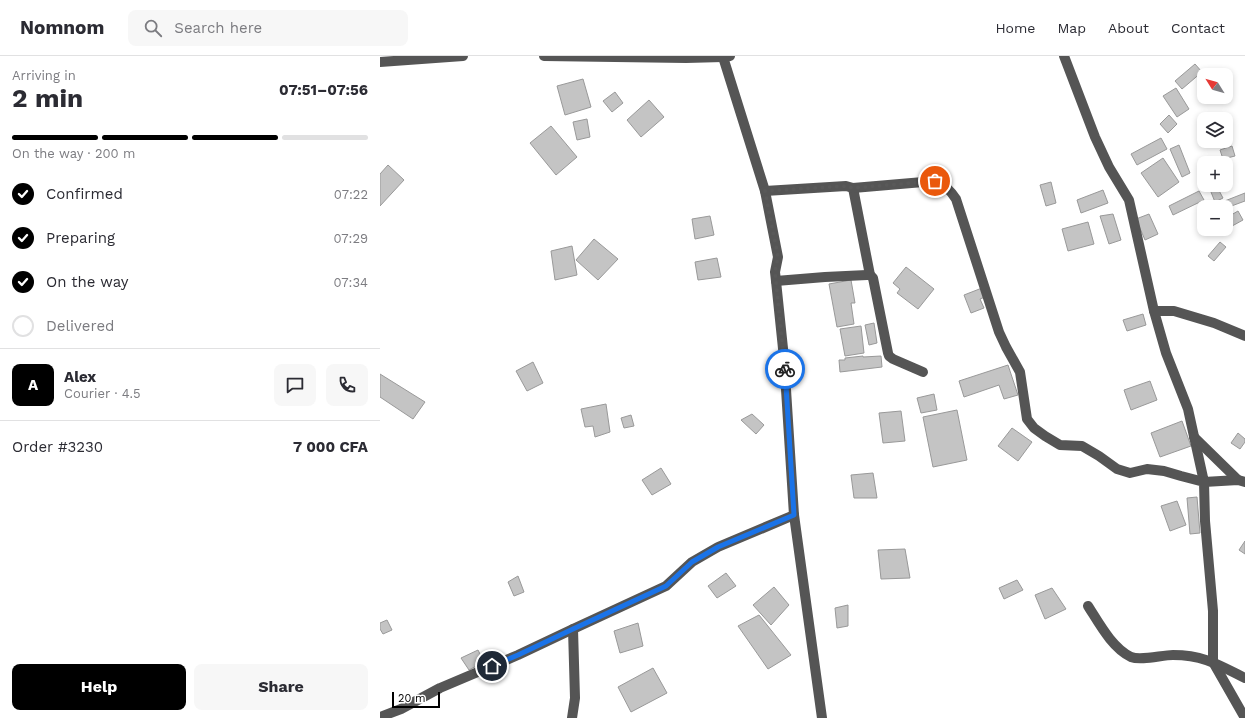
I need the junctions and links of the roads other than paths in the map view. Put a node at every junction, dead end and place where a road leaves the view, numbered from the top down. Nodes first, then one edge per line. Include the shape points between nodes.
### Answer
1 (463, 56) edge
2 (544, 56) edge
3 (1064, 56) edge
4 (686, 57) edge
5 (727, 57) edge
6 (380, 62) edge
7 (853, 188) junction
8 (765, 191) junction
9 (870, 275) junction
10 (776, 281) junction
11 (1154, 311) junction
12 (1245, 336) edge
13 (923, 372) dead end
14 (1194, 437) junction
15 (1242, 481) edge
16 (1204, 482) junction
17 (794, 515) junction
18 (1088, 606) dead end
19 (573, 629) junction
20 (1213, 662) junction
21 (1245, 678) edge
22 (380, 717) edge
23 (572, 718) edge
24 (822, 718) edge
25 (1245, 718) edge

1 - 6 street
2 - 4 street
3 - 11 street via 1094,137 1128,200
4 - 5 street
5 - 8 street
7 - 8 street via 846,186
7 - 9 street
7 - 16 street via 935,181 950,191 956,199 999,332 1020,372 1027,420 1034,428 1060,445 1082,446 1117,469 1130,473 1147,469 1164,470
8 - 10 street via 778,257
9 - 10 street
9 - 13 street via 889,356
10 - 17 street via 784,358
11 - 12 street via 1174,311
11 - 14 street via 1166,353 1188,409
14 - 15 street
14 - 16 street
15 - 16 street
16 - 20 street via 1213,611
17 - 19 street via 718,547 692,562 666,586
17 - 24 street
18 - 20 street via 1118,648 1132,657 1173,655 1202,658
19 - 22 street
19 - 23 street via 575,698
20 - 21 street
20 - 25 street

